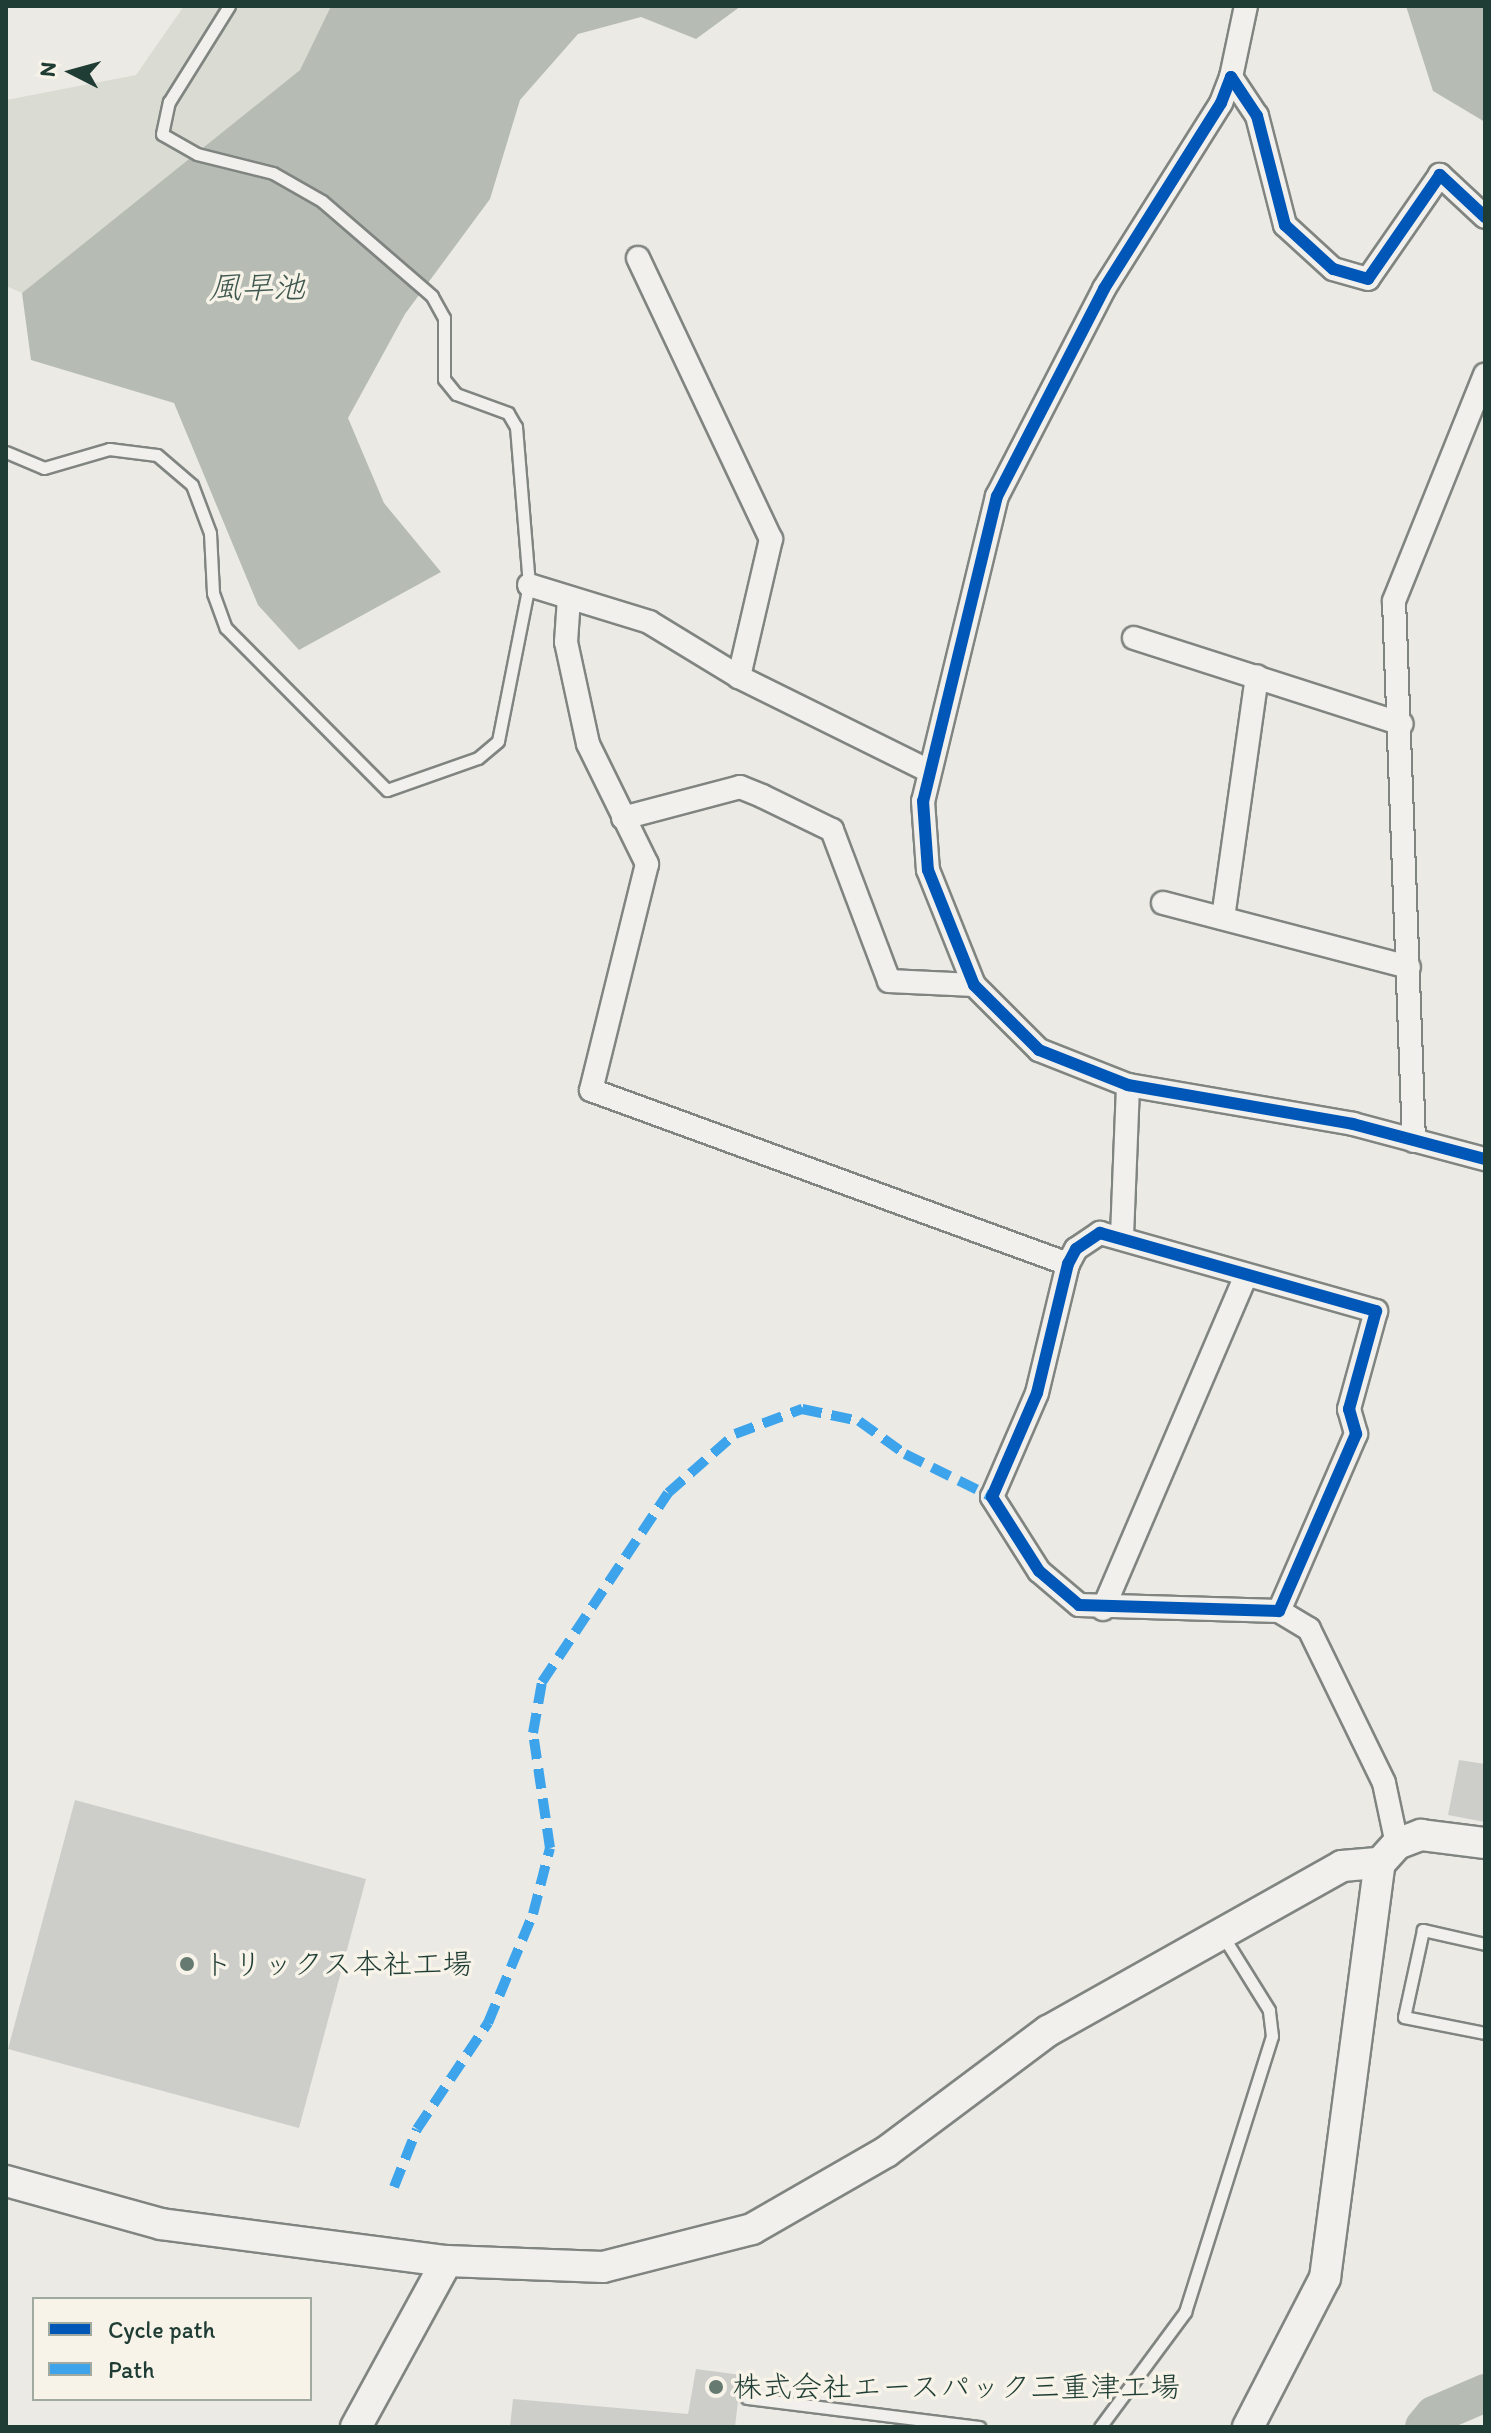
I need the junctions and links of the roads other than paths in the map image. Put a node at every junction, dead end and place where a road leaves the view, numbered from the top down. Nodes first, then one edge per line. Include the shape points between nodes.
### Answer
1 (229, 6) edge
2 (1246, 6) edge
3 (1231, 77) junction
4 (1485, 217) edge
5 (638, 258) dead end
6 (1485, 375) edge
7 (6, 452) edge
8 (529, 585) junction
9 (569, 598) junction
10 (1134, 638) dead end
11 (1257, 676) junction
12 (739, 677) junction
13 (1402, 724) junction
14 (929, 771) junction
15 (623, 818) junction
16 (1163, 903) dead end
17 (1223, 918) junction
18 (1409, 967) junction
19 (974, 985) junction
20 (1128, 1085) junction
21 (1414, 1141) junction
22 (1485, 1159) edge
23 (1122, 1236) junction
24 (1068, 1264) junction
25 (1246, 1276) junction
26 (1103, 1609) junction
27 (1279, 1611) junction
28 (1485, 1843) edge
29 (1388, 1853) junction
30 (1219, 1932) junction
31 (1485, 1944) edge
32 (1485, 2033) edge
33 (6, 2181) edge
34 (447, 2261) junction
35 (747, 2398) dead end
36 (356, 2427) edge
37 (979, 2427) edge
38 (1100, 2427) edge
39 (1248, 2427) edge

1 - 8 lane via 169,102 162,134 197,154 273,173 322,201 432,296 444,318 444,379 456,394 508,413 516,427
2 - 3 street
3 - 4 street via 1257,116 1285,225 1333,269 1368,279 1440,175
3 - 14 street via 1104,289 997,496
5 - 12 street via 771,539
6 - 13 street via 1394,601
7 - 8 lane via 44,468 109,449 157,455 192,485 210,533 213,593 226,628 387,790 478,758 498,741
8 - 9 street
9 - 12 street via 649,622
9 - 15 street via 566,642 588,744
10 - 11 street
11 - 13 street
11 - 17 street
12 - 14 street
13 - 18 street
14 - 19 street via 923,801 928,870
15 - 19 street via 740,787 762,796 832,830 889,981
15 - 24 street via 647,864 591,1090
16 - 17 street
17 - 18 street
18 - 21 street
19 - 20 street via 1039,1050
20 - 21 street
20 - 23 street
21 - 22 street
23 - 24 street via 1100,1233 1076,1249
23 - 25 street
24 - 26 street via 1037,1393 992,1497 1039,1571 1079,1605
25 - 26 street
25 - 27 street via 1376,1311 1349,1409 1356,1434
26 - 27 street
27 - 29 street via 1309,1629 1384,1783
28 - 29 street via 1421,1835
29 - 30 street via 1342,1866
29 - 39 street via 1325,2278
30 - 34 street via 1048,2031 886,2152 752,2229 603,2267
30 - 38 lane via 1269,2010 1272,2036 1185,2312
31 - 32 lane via 1423,1930 1404,2017
33 - 34 street via 161,2224
34 - 36 street
35 - 37 lane

